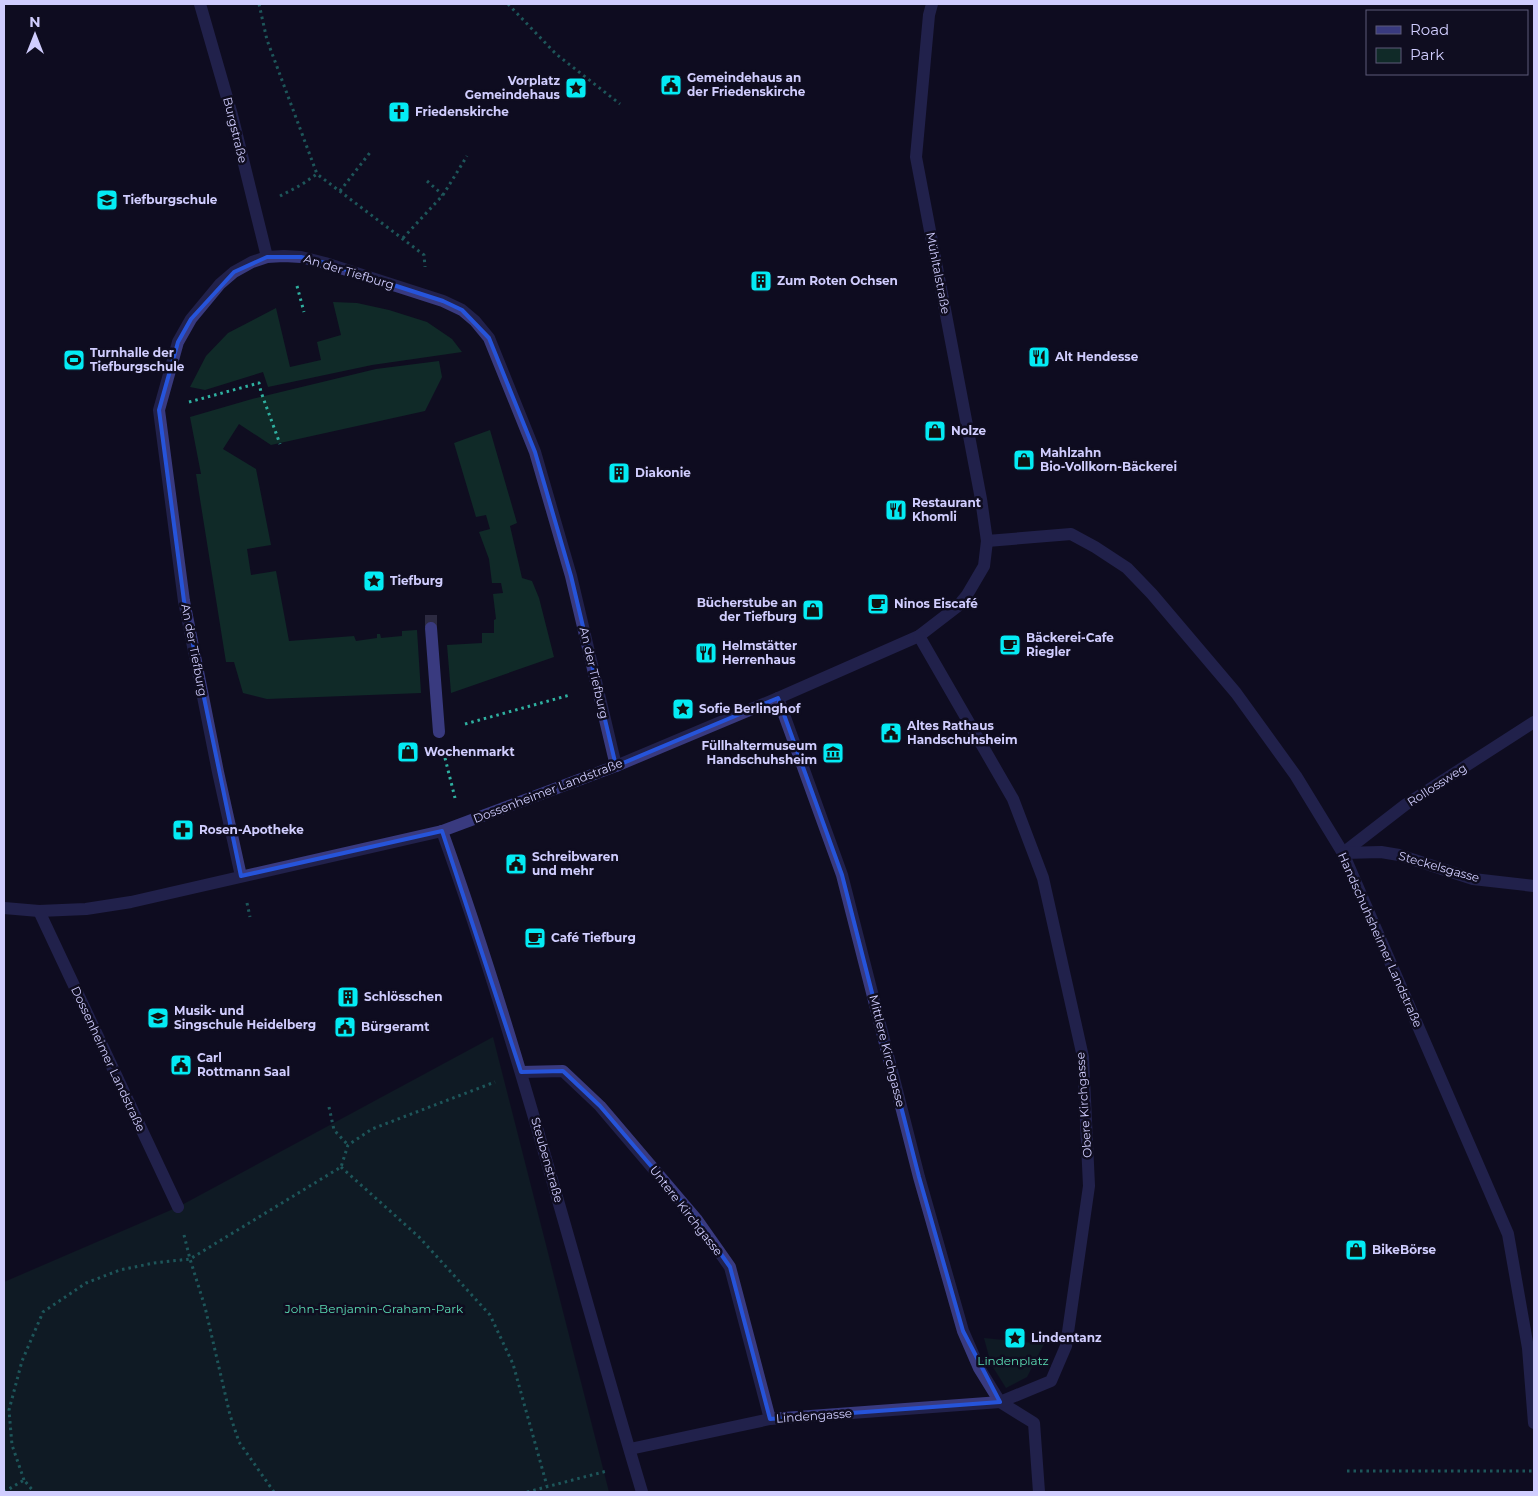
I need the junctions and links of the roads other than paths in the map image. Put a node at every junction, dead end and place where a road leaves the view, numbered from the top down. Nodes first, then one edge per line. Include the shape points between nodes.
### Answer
1 (200, 4) edge
2 (932, 4) edge
3 (268, 257) junction
4 (987, 541) junction
5 (431, 628) tunnel mouth
6 (919, 636) junction
7 (778, 698) junction
8 (1534, 722) edge
9 (439, 732) road end
10 (616, 766) junction
11 (442, 831) junction
12 (1343, 853) junction
13 (241, 876) junction
14 (1534, 886) edge
15 (4, 908) edge
16 (39, 911) junction
17 (521, 1072) junction
18 (178, 1207) road end
19 (1000, 1402) junction
20 (770, 1419) junction
21 (1534, 1423) edge
22 (630, 1449) junction
23 (642, 1492) edge
24 (1039, 1492) edge

1 - 3 street, Burgstraße
2 - 4 street, Mühltalstraße via 916,157
3 - 10 street, An der Tiefburg via 301,257 325,263 443,301 462,310 489,338 535,452 571,576
3 - 13 street, An der Tiefburg via 234,272 191,319 178,342 158,410 184,601
4 - 6 street, Dossenheimer Landstraße via 984,566 967,596
4 - 12 street, Handschuhsheimer Landstraße via 1072,534 1127,568 1236,693 1296,776
5 - 9 street
6 - 7 street, Dossenheimer Landstraße
6 - 19 street, Obere Kirchgasse via 1016,807 1043,878 1082,1057 1089,1186 1066,1346 1051,1380
7 - 10 street, Dossenheimer Landstraße
7 - 19 street, Mittlere Kirchgasse via 842,875 919,1177 963,1331 979,1368
8 - 12 street, Rollossweg via 1405,805
10 - 11 street, Dossenheimer Landstraße
11 - 13 street, Dossenheimer Landstraße
11 - 17 street, Steubenstraße
12 - 14 street, Steckelsgasse via 1399,855 1473,879
12 - 21 street, Handschuhsheimer Landstraße via 1508,1234 1528,1348
13 - 16 street, Dossenheimer Landstraße via 131,902 86,909
15 - 16 street, Dossenheimer Landstraße
16 - 18 street, Dossenheimer Landstraße
17 - 20 street, Untere Kirchgasse via 563,1071 600,1106 697,1220 730,1267
17 - 22 street, Steubenstraße
19 - 20 street, Lindengasse
19 - 24 street via 1034,1423
20 - 22 street, Lindengasse
22 - 23 street, Steubenstraße

